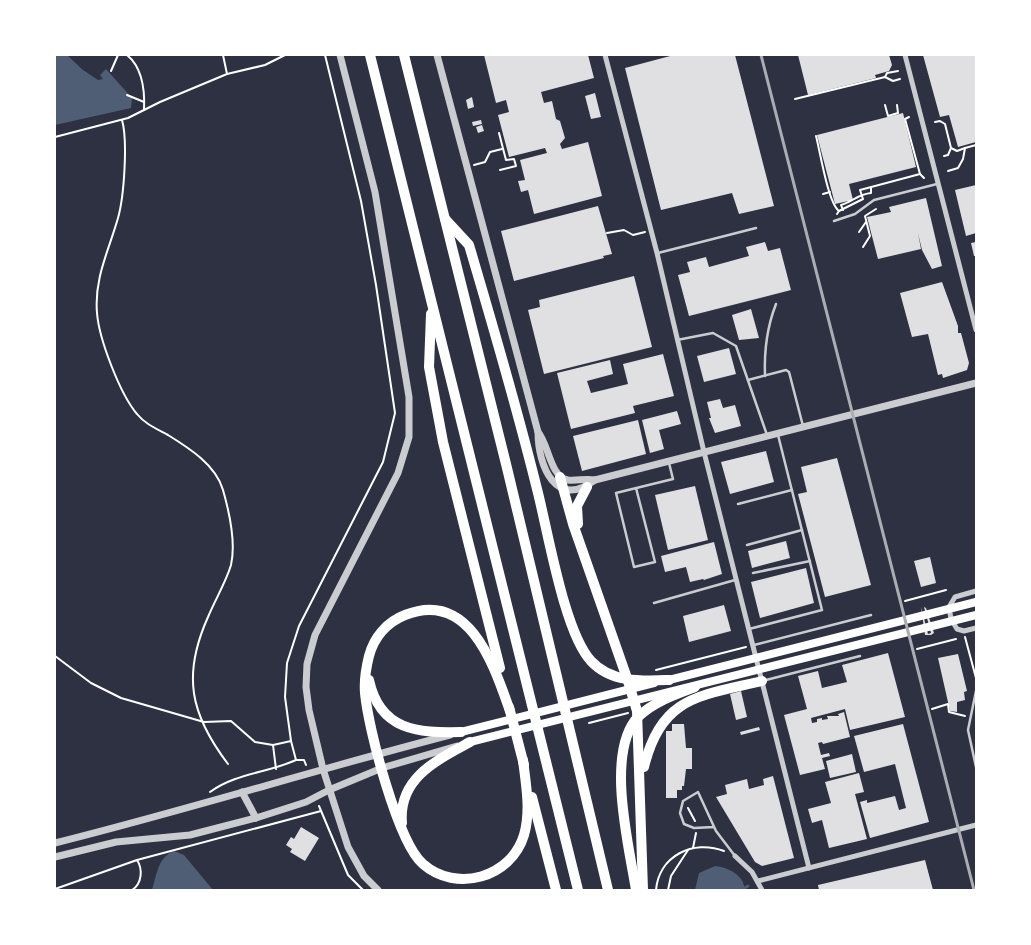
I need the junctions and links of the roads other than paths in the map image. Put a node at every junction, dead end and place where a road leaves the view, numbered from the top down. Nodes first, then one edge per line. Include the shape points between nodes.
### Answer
1 (340, 55) edge
2 (370, 55) edge
3 (404, 55) edge
4 (437, 55) edge
5 (605, 55) edge
6 (905, 55) edge
7 (938, 184) junction
8 (444, 217) junction
9 (834, 221) road end
10 (756, 228) dead end
11 (657, 253) junction
12 (431, 300) junction
13 (776, 304) dead end
14 (976, 330) edge
15 (677, 340) junction
16 (765, 376) junction
17 (748, 380) junction
18 (976, 383) edge
19 (803, 428) junction
20 (538, 432) junction
21 (777, 434) junction
22 (767, 436) junction
23 (704, 452) junction
24 (669, 461) junction
25 (560, 477) junction
26 (591, 483) junction
27 (561, 488) junction
28 (636, 488) junction
29 (792, 490) junction
30 (738, 504) dead end
31 (802, 530) junction
32 (747, 544) dead end
33 (586, 559) junction
34 (810, 561) junction
35 (754, 573) dead end
36 (736, 580) junction
37 (976, 592) edge
38 (976, 602) edge
39 (654, 603) dead end
40 (871, 615) dead end
41 (976, 615) edge
42 (976, 628) edge
43 (749, 629) junction
44 (753, 645) junction
45 (860, 656) dead end
46 (368, 666) junction
47 (669, 680) junction
48 (762, 681) junction
49 (696, 686) junction
50 (976, 692) edge
51 (510, 711) junction
52 (461, 732) junction
53 (470, 742) junction
54 (378, 754) junction
55 (522, 760) junction
56 (976, 766) edge
57 (382, 768) junction
58 (324, 769) junction
59 (329, 790) junction
60 (242, 792) junction
61 (640, 801) junction
62 (256, 818) junction
63 (976, 824) edge
64 (714, 827) junction
65 (55, 843) edge
66 (409, 848) junction
67 (735, 856) joint
68 (55, 857) edge
69 (810, 868) junction
70 (758, 881) junction
71 (378, 890) edge
72 (556, 890) edge
73 (578, 890) edge
74 (608, 890) edge
75 (636, 890) edge
76 (643, 890) edge
77 (762, 890) edge

1 - 58 street via 375,192 411,417 402,464 318,629 308,656 308,702
2 - 12 highway
3 - 8 highway
4 - 20 street
5 - 11 street
6 - 7 street
7 - 9 lane via 878,199 855,214
7 - 14 street
8 - 47 highway via 469,245 537,488 569,617 580,645 602,670 625,679
8 - 74 highway
10 - 11 lane
11 - 15 street
12 - 51 highway via 429,366 443,442
12 - 73 highway
13 - 16 lane via 764,355
15 - 17 lane via 713,333 730,340 736,346
15 - 23 street
16 - 17 lane
16 - 19 lane via 789,372
17 - 22 lane
18 - 19 street
19 - 21 street
20 - 25 street via 545,440 554,469
20 - 27 street via 546,474
21 - 22 street
21 - 29 lane
22 - 23 street
23 - 24 street
23 - 36 street
24 - 26 street
24 - 28 lane via 673,479
25 - 26 street
25 - 27 highway
26 - 27 street via 570,490
26 - 33 highway via 578,502 576,513
27 - 33 highway
28 - 28 lane via 616,494 634,567 655,562
29 - 30 lane
29 - 31 lane
31 - 32 lane
31 - 34 lane
33 - 61 highway via 634,700 639,741
34 - 35 lane
34 - 43 lane via 822,610
36 - 39 lane
36 - 43 street
37 - 42 street via 955,597 949,607 954,626 964,631
38 - 47 main road
40 - 44 lane
41 - 49 main road
43 - 44 street
44 - 48 street
45 - 48 lane
46 - 51 highway via 374,643 392,621 416,612 447,614 468,627 483,646
46 - 52 highway via 377,702 396,722 419,732
46 - 54 highway via 366,698
47 - 52 main road
48 - 61 highway via 697,698 666,716 649,748
48 - 69 street
49 - 53 main road
49 - 75 highway via 656,704 634,723 622,750 622,788
50 - 56 lane via 968,737
51 - 55 highway
52 - 54 street
53 - 57 street
53 - 66 highway via 426,768 411,784 402,812
54 - 57 highway
54 - 58 street
55 - 66 highway via 526,827 521,844 506,863 482,877 456,879 433,871
55 - 72 highway
57 - 59 street
57 - 66 highway
58 - 59 street
58 - 60 street
59 - 62 street via 316,798
59 - 71 street via 348,848 364,876
60 - 62 street
60 - 65 street
61 - 76 highway
62 - 68 street via 190,835 116,842
63 - 69 street
64 - 64 lane via 694,828 684,824 680,813 683,800 698,792
64 - 67 lane
67 - 70 street
69 - 70 street
70 - 77 street

